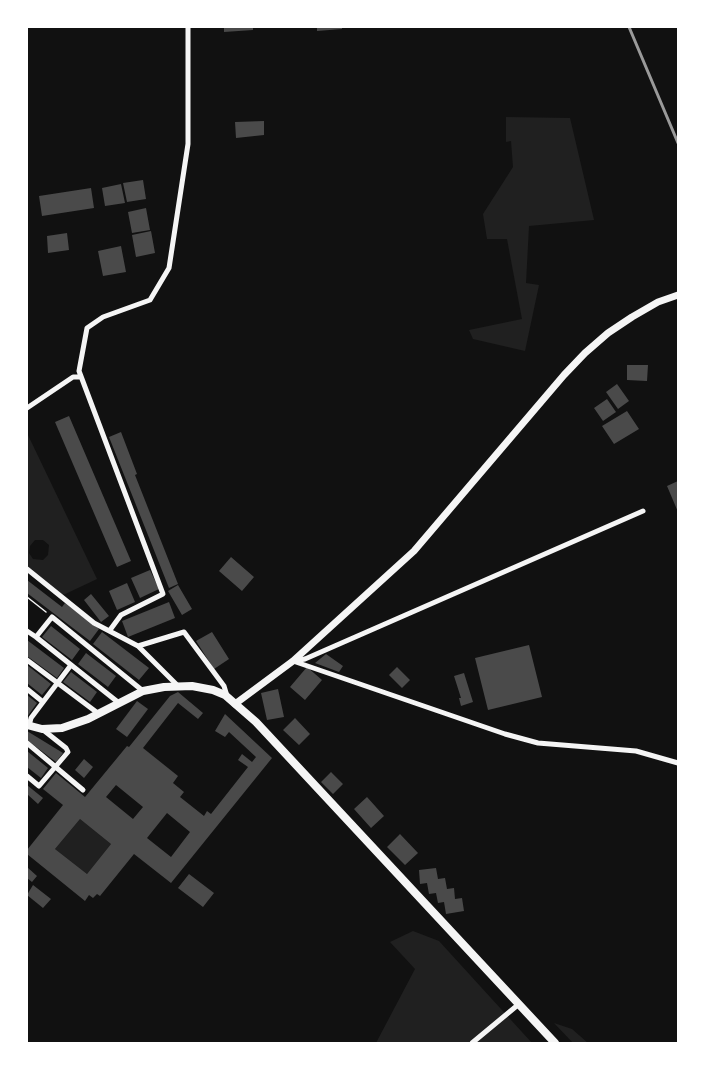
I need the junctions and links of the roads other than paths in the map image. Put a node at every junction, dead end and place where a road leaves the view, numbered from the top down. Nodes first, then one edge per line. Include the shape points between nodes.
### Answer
1 (188, 27) edge
2 (678, 295) edge
3 (81, 376) junction
4 (27, 408) edge
5 (642, 511) dead end
6 (27, 569) edge
7 (110, 630) junction
8 (27, 631) edge
9 (36, 638) junction
10 (138, 646) junction
11 (27, 660) edge
12 (292, 661) junction
13 (71, 665) junction
14 (57, 683) junction
15 (177, 686) junction
16 (27, 689) edge
17 (143, 691) junction
18 (227, 698) junction
19 (43, 702) junction
20 (119, 703) junction
21 (235, 704) junction
22 (99, 714) junction
23 (28, 726) edge
24 (42, 729) junction
25 (27, 743) edge
26 (678, 763) edge
27 (56, 767) junction
28 (27, 776) edge
29 (83, 790) dead end
30 (519, 1004) junction
31 (472, 1043) edge
32 (555, 1043) edge

1 - 3 street via 188,144 169,268 150,300 103,317 87,328
2 - 12 street via 632,316 585,353 414,550
3 - 4 street via 73,377
3 - 7 street via 163,594 121,615
5 - 12 street via 305,659
6 - 7 street via 94,623
7 - 10 street
8 - 9 street
9 - 13 street
9 - 17 street via 52,617
10 - 15 street
10 - 18 street via 184,632 224,686
11 - 14 street
12 - 21 street
12 - 26 street via 505,734 538,742 636,751
13 - 14 street
13 - 20 street
14 - 19 street
14 - 22 street
15 - 17 main road
15 - 18 main road via 213,690
16 - 19 street
17 - 20 main road
18 - 21 main road
19 - 23 street
20 - 22 main road
21 - 30 main road
22 - 24 main road via 63,728
23 - 24 main road
24 - 27 street via 68,752
25 - 27 street
27 - 28 street via 39,786
27 - 29 street
30 - 31 street
30 - 32 main road

